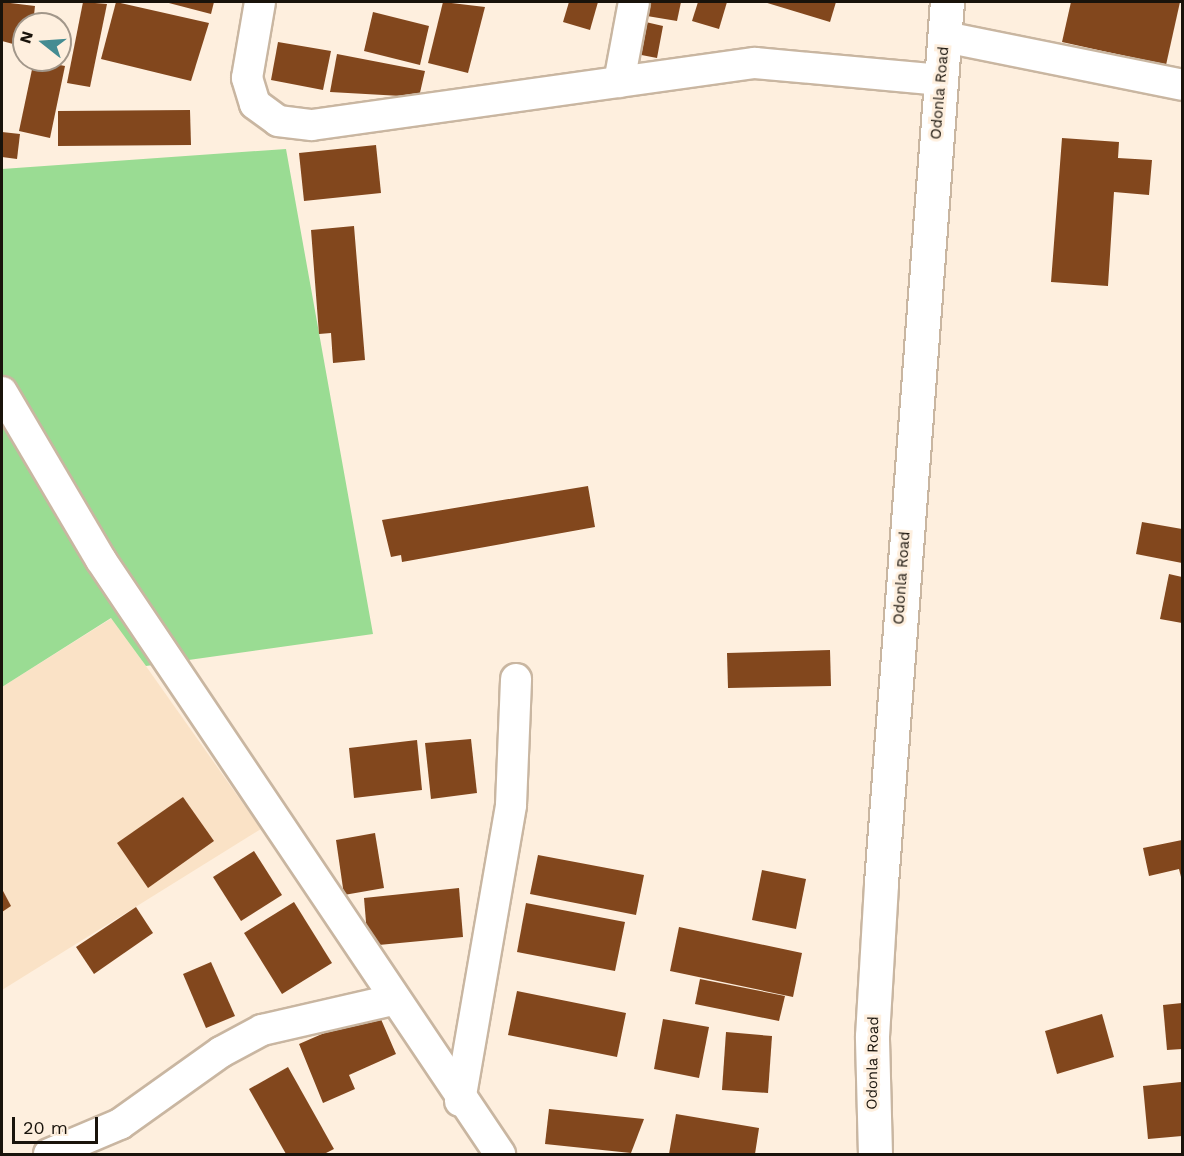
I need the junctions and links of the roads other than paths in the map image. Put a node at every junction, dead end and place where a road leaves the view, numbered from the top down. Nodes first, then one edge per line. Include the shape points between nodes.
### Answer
1 (260, 2) edge
2 (634, 2) edge
3 (947, 2) edge
4 (945, 37) junction
5 (940, 80) junction
6 (619, 82) junction
7 (1182, 85) edge
8 (2, 392) edge
9 (516, 679) dead end
10 (393, 1000) junction
11 (460, 1101) junction
12 (49, 1155) edge
13 (500, 1155) edge
14 (875, 1155) edge

1 - 6 street via 247,78 255,104 278,121 312,125
2 - 6 street
3 - 4 street, Odonla Road
4 - 5 street, Odonla Road
4 - 7 street
5 - 6 street via 755,63
5 - 14 street, Odonla Road via 881,883 872,1048
8 - 10 street via 101,560
9 - 11 street via 511,805
10 - 11 street
10 - 12 street via 262,1030 221,1052 120,1124
11 - 13 street

